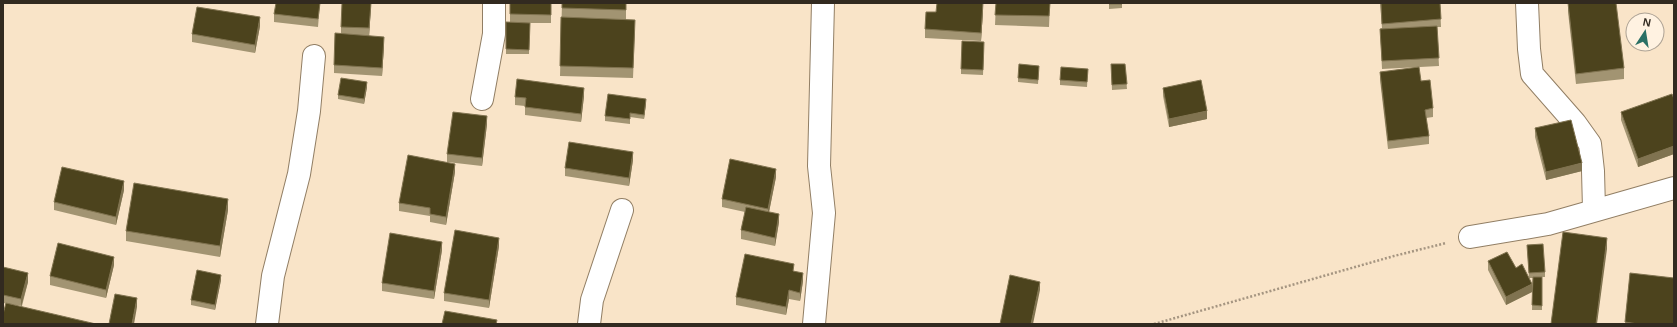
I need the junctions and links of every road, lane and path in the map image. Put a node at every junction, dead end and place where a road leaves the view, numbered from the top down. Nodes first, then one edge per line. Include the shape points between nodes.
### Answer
1 (494, 3) edge
2 (823, 3) edge
3 (1528, 3) edge
4 (314, 56) dead end
5 (482, 98) dead end
6 (1674, 188) edge
7 (1594, 209) junction
8 (622, 210) dead end
9 (1470, 237) joint
10 (267, 324) edge
11 (589, 324) edge
12 (814, 324) edge
13 (1154, 324) edge

1 - 5 street via 494,34
2 - 12 street via 819,166 824,213
3 - 7 street via 1532,74 1590,144
4 - 10 street via 299,174 273,276
6 - 7 street
7 - 9 street via 1548,224
8 - 11 street via 592,300
9 - 13 path

